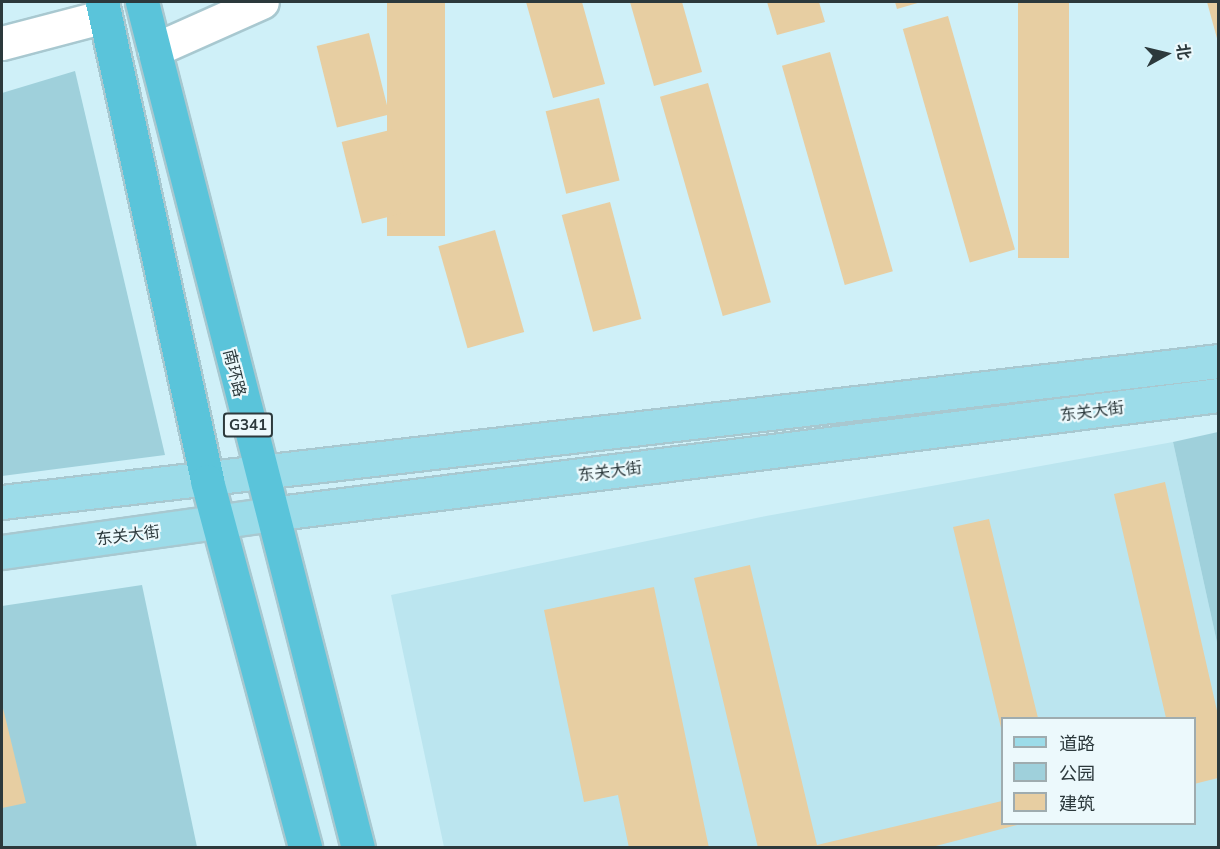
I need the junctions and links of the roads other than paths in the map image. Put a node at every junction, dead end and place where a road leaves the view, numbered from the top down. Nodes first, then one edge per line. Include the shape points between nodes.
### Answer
1 (142, 2) edge
2 (262, 2) edge
3 (103, 9) edge
4 (2, 43) edge
5 (154, 50) junction
6 (1218, 361) edge
7 (1218, 395) edge
8 (260, 474) junction
9 (207, 481) junction
10 (2, 502) edge
11 (271, 514) junction
12 (221, 523) junction
13 (2, 552) edge
14 (305, 848) edge
15 (358, 848) edge

1 - 5 highway, 南环路 / G341
2 - 5 street
3 - 4 street
3 - 9 highway, G341
5 - 8 highway, 南环路 / G341
6 - 8 main road
7 - 11 main road, 东关大街
8 - 9 main road
8 - 11 highway, 南环路 / G341
9 - 10 main road
9 - 12 highway, G341
11 - 12 main road, 东关大街
11 - 15 highway, 南环路 / G341
12 - 13 main road, 东关大街
12 - 14 highway, G341

